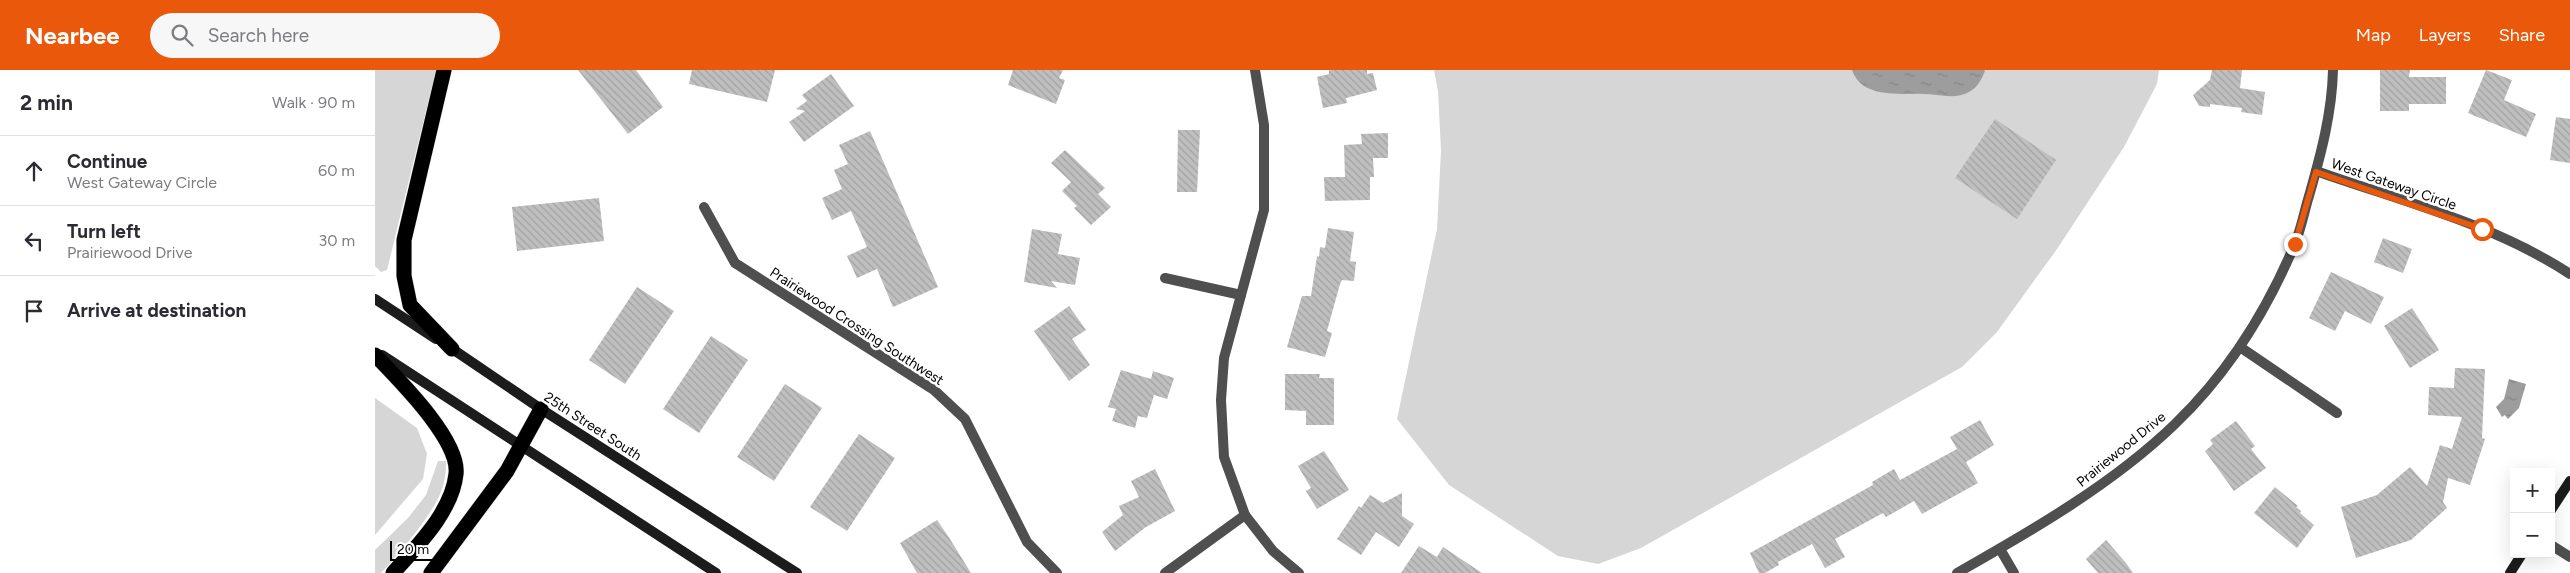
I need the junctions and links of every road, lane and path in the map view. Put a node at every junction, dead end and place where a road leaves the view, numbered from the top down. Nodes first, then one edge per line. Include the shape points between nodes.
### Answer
1 (444, 70) edge
2 (1255, 70) edge
3 (2333, 70) edge
4 (2316, 172) junction
5 (704, 206) dead end
6 (2570, 274) edge
7 (1165, 278) dead end
8 (1241, 295) junction
9 (375, 299) edge
10 (2240, 347) junction
11 (452, 349) junction
12 (375, 351) edge
13 (375, 355) edge
14 (541, 409) junction
15 (2337, 413) dead end
16 (522, 448) junction
17 (2570, 481) edge
18 (2555, 504) edge
19 (1245, 516) junction
20 (2555, 548) edge
21 (2000, 549) junction
22 (2570, 557) edge
23 (2519, 558) edge
24 (393, 573) edge
25 (431, 573) edge
26 (716, 573) edge
27 (797, 573) edge
28 (1057, 573) edge
29 (1165, 573) edge
30 (1299, 573) edge
31 (1957, 573) edge
32 (2014, 573) edge
33 (2510, 573) edge

1 - 11 highway via 404,240 404,276 411,305
2 - 8 street via 1264,125 1264,210
3 - 4 street, Prairiewood Drive via 2333,102
4 - 6 street, West Gateway Circle via 2482,229
4 - 10 street, Prairiewood Drive via 2295,244 2278,282
5 - 28 street, Prairiewood Crossing Southwest via 735,264 934,390 965,419 1027,542
7 - 8 street
8 - 19 street via 1224,358 1221,400 1224,457
9 - 11 main road, 25th Street South
10 - 15 street
10 - 21 street, Prairiewood Drive via 2174,425 2091,492
11 - 14 main road, 25th Street South
12 - 16 main road
13 - 24 highway via 420,402 452,451 457,473 448,502 419,544
14 - 16 highway
14 - 27 main road, 25th Street South
16 - 25 highway
16 - 26 main road
17 - 18 main road
19 - 29 street
19 - 30 street via 1273,551
20 - 22 street
21 - 31 street, Prairiewood Drive
21 - 32 street
23 - 33 main road

